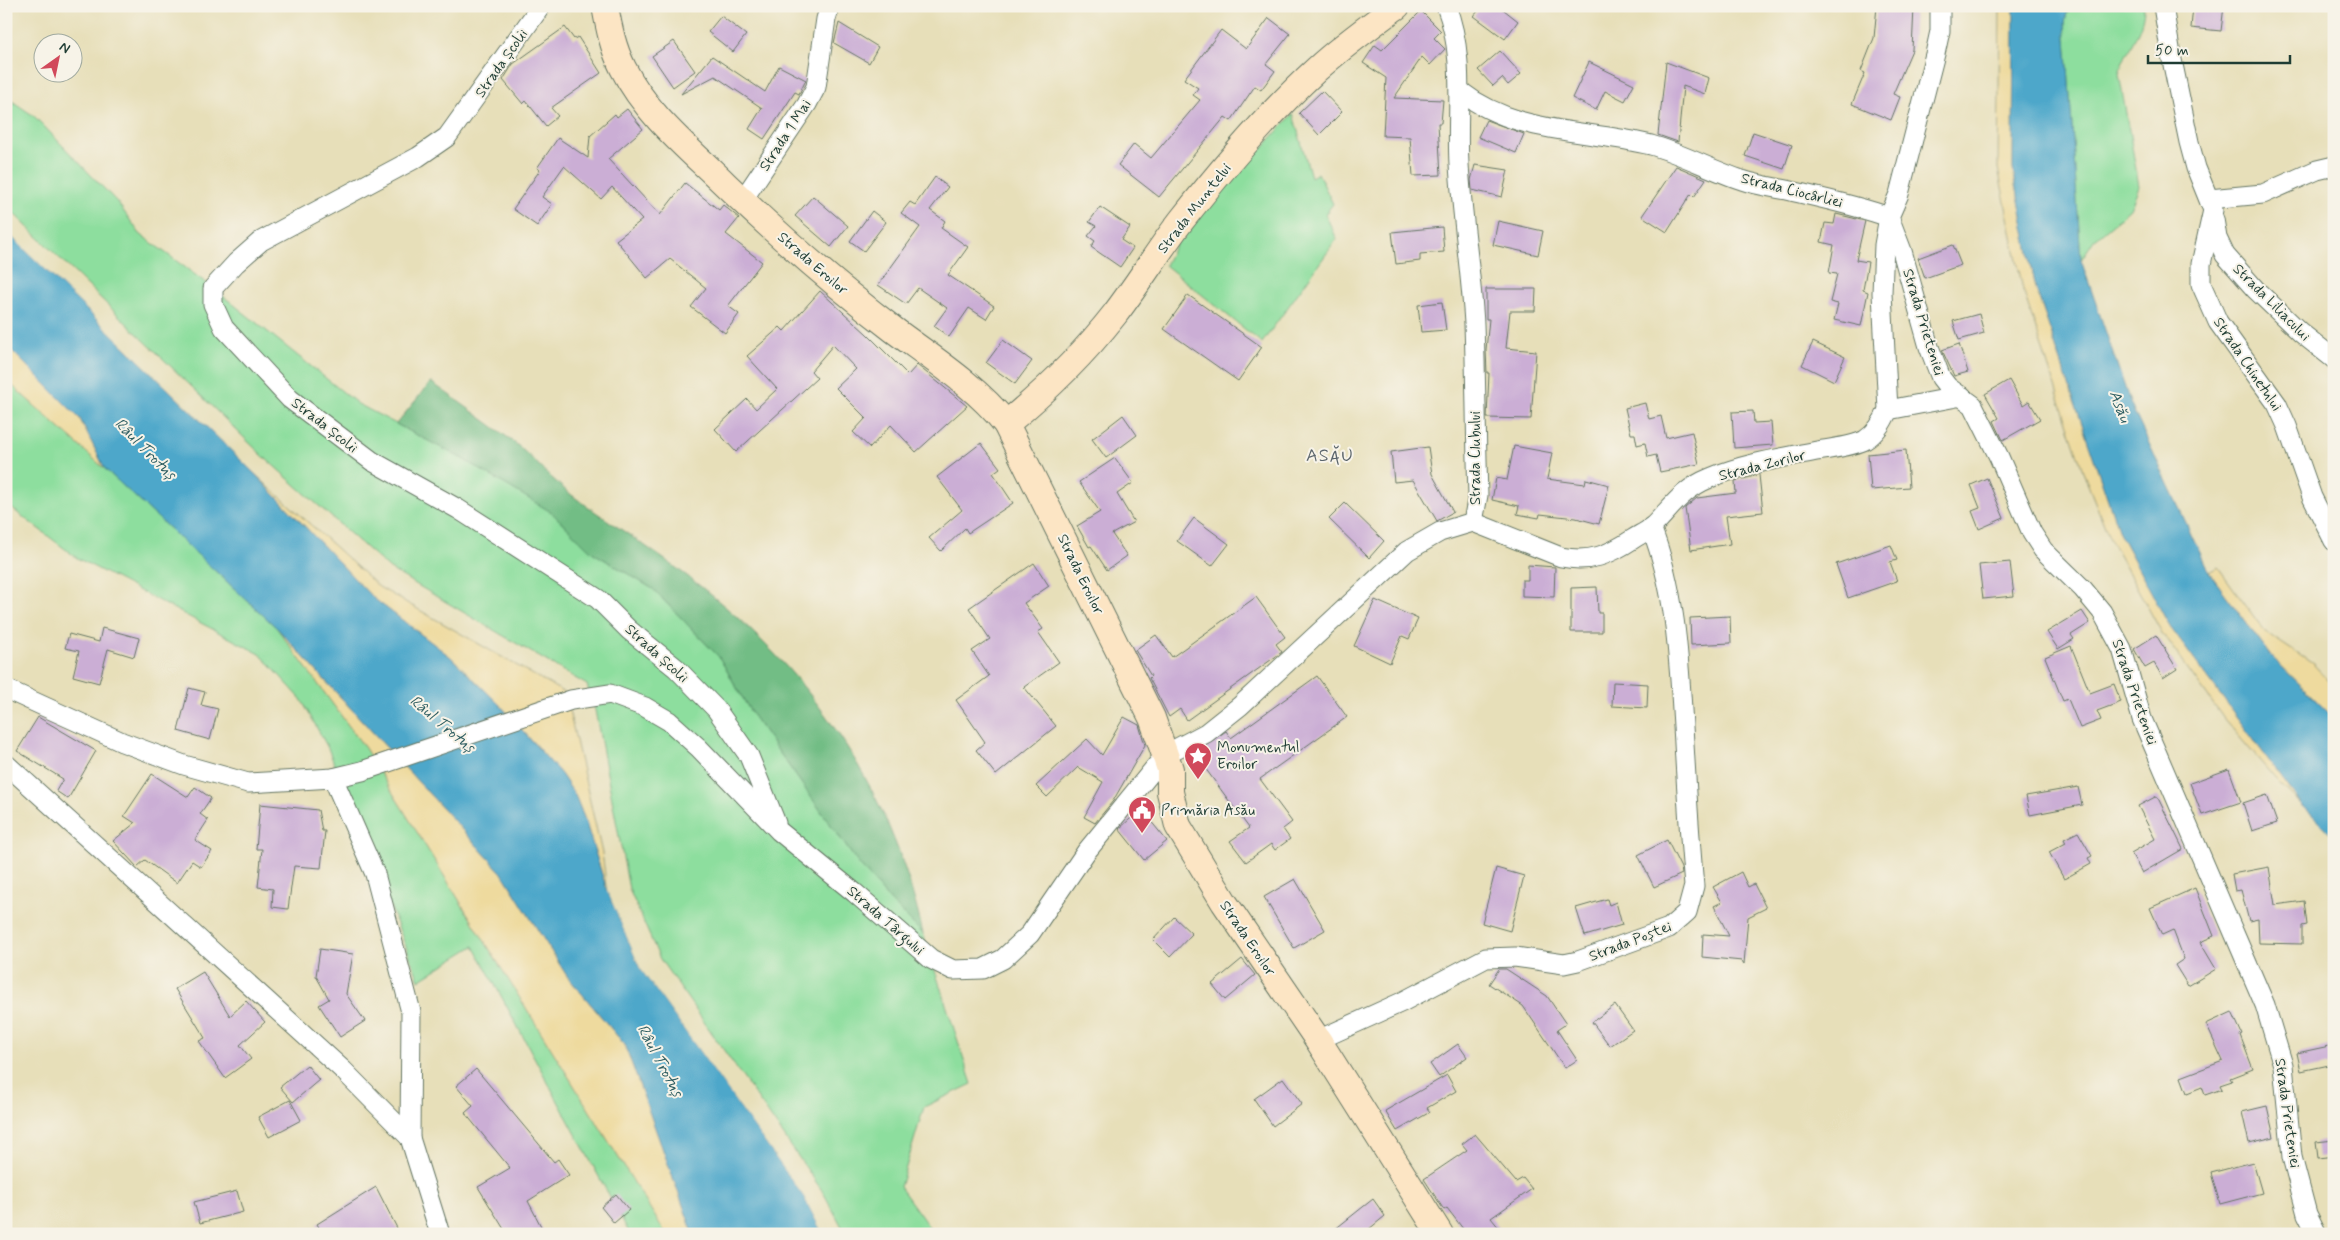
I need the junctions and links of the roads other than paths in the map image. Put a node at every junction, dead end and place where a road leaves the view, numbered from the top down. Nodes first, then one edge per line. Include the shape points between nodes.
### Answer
1 (541, 6) edge
2 (605, 6) edge
3 (830, 6) edge
4 (1398, 6) edge
5 (1446, 6) edge
6 (1940, 6) edge
7 (2163, 6) edge
8 (1460, 91) junction
9 (2334, 166) edge
10 (742, 201) junction
11 (2211, 204) junction
12 (1889, 217) junction
13 (2334, 359) edge
14 (1962, 396) junction
15 (1888, 410) junction
16 (1006, 424) junction
17 (1473, 522) junction
18 (1651, 527) junction
19 (2334, 542) edge
20 (6, 689) edge
21 (1166, 754) junction
22 (6, 764) edge
23 (333, 778) junction
24 (779, 831) junction
25 (1318, 1040) junction
26 (410, 1138) junction
27 (440, 1234) edge
28 (1440, 1234) edge
29 (2317, 1234) edge

1 - 24 street, Strada Școlii via 447,137 418,157 261,241 213,288 213,304 224,328 290,399 372,461 458,509 598,599 629,630 676,668 716,709 749,756
2 - 10 main road, Strada Eroilor via 611,39 634,86 660,120
3 - 10 street, Strada 1 Mai via 816,87
4 - 16 main road, Strada Muntelui via 1341,48 1283,103 1180,222 1116,314 1046,390
5 - 8 street, Strada Clubului via 1456,41
6 - 12 street via 1940,31 1935,54 1899,194
7 - 11 street via 2189,142
8 - 12 street, Strada Ciocârliei via 1476,104 1520,122 1648,145 1675,152 1743,180 1860,206
8 - 17 street, Strada Clubului via 1459,164 1474,322 1478,495
9 - 11 street via 2262,194
10 - 16 main road, Strada Eroilor via 854,298 981,395
11 - 13 street, Strada Liliacului via 2217,238 2225,255 2300,332
11 - 19 street, Strada Chinetului via 2201,284 2218,322 2277,404 2312,498
12 - 14 street, Strada Prieteniei via 1940,378
12 - 15 street via 1882,293
14 - 15 street
14 - 29 street, Strada Prieteniei via 1983,422 2032,533 2043,550 2102,612 2122,649 2142,718 2276,1037 2283,1065 2292,1157 2307,1214
15 - 18 street, Strada Zorilor via 1875,432 1858,443 1731,470 1708,479 1679,497
16 - 21 main road, Strada Eroilor via 1152,718
17 - 18 street, Strada Zorilor via 1576,560 1601,557 1616,551
17 - 21 street, Strada Clubului via 1440,532 1407,551 1240,706 1206,733
18 - 25 street, Strada Poștei via 1670,595 1679,656 1694,886 1687,912 1669,928 1578,962 1564,964 1515,957 1486,958 1382,1012
20 - 23 street, Strada Târgului via 122,742 184,765 248,783
21 - 24 street, Strada Târgului via 1086,852 1030,934 1004,960 983,969 953,970 931,959
21 - 25 main road, Strada Eroilor via 1178,826 1224,902
22 - 26 street via 343,1070
23 - 24 street, Strada Târgului via 572,700 610,694 646,707 669,721
23 - 26 street via 375,874 410,1012
25 - 28 main road, Strada Eroilor
26 - 27 street

